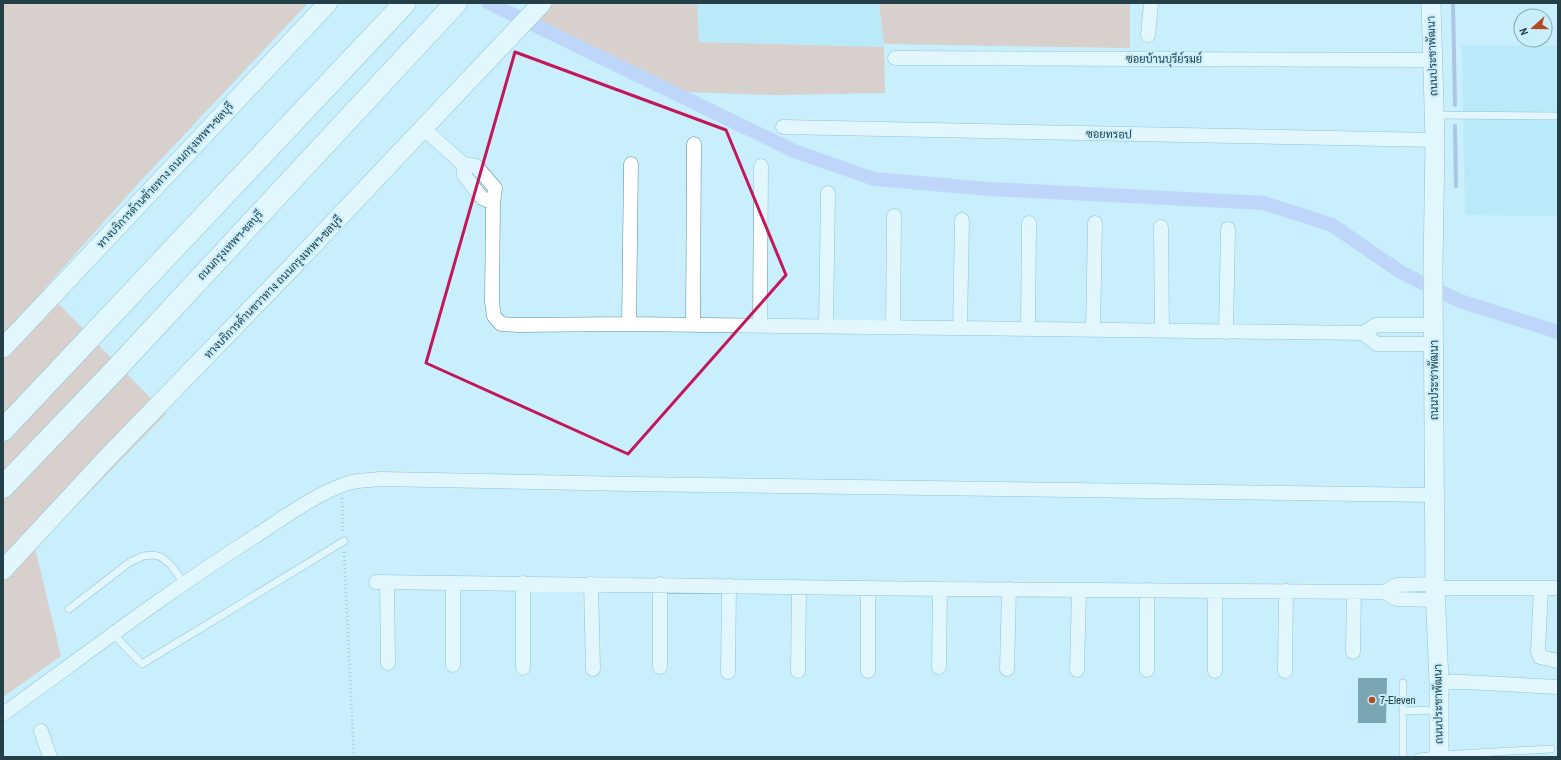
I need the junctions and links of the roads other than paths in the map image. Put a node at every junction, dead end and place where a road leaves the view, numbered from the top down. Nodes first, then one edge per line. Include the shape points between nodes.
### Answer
1 (328, 3) edge
2 (405, 3) edge
3 (456, 3) edge
4 (542, 3) edge
5 (1151, 3) edge
6 (1431, 3) edge
7 (1148, 35) dead end
8 (894, 58) dead end
9 (1433, 60) junction
10 (1434, 115) junction
11 (1558, 116) edge
12 (783, 127) dead end
13 (423, 128) junction
14 (1435, 140) junction
15 (694, 144) dead end
16 (631, 164) dead end
17 (761, 166) dead end
18 (828, 193) dead end
19 (894, 216) dead end
20 (962, 220) dead end
21 (1029, 223) dead end
22 (1095, 223) dead end
23 (1161, 227) dead end
24 (1228, 229) dead end
25 (629, 324) junction
26 (694, 325) junction
27 (1434, 325) junction
28 (760, 326) junction
29 (826, 326) junction
30 (893, 327) junction
31 (960, 328) junction
32 (1028, 329) junction
33 (1094, 330) junction
34 (1162, 331) junction
35 (1226, 332) junction
36 (1363, 333) junction
37 (1434, 344) junction
38 (3, 348) edge
39 (3, 430) edge
40 (3, 487) edge
41 (1435, 495) junction
42 (344, 541) road end
43 (3, 570) edge
44 (184, 583) junction
45 (453, 583) junction
46 (523, 583) junction
47 (591, 584) junction
48 (660, 584) junction
49 (729, 586) junction
50 (800, 587) junction
51 (868, 588) junction
52 (1541, 588) junction
53 (1558, 588) edge
54 (940, 589) junction
55 (1009, 589) junction
56 (1079, 590) junction
57 (1147, 590) junction
58 (1215, 591) junction
59 (1286, 591) junction
60 (1436, 591) junction
61 (1354, 592) junction
62 (69, 609) dead end
63 (113, 634) junction
64 (1353, 652) dead end
65 (1558, 661) edge
66 (388, 664) dead end
67 (453, 665) dead end
68 (660, 667) dead end
69 (939, 667) dead end
70 (523, 668) dead end
71 (593, 669) dead end
72 (1007, 669) dead end
73 (1077, 670) dead end
74 (1147, 670) dead end
75 (798, 671) dead end
76 (868, 671) dead end
77 (1215, 671) dead end
78 (1285, 671) dead end
79 (728, 672) dead end
80 (1439, 682) junction
81 (1403, 683) dead end
82 (1558, 687) edge
83 (1439, 710) junction
84 (1403, 711) junction
85 (3, 714) edge
86 (41, 731) dead end
87 (1551, 749) dead end
88 (1439, 756) edge
89 (50, 757) edge
90 (1403, 757) edge
91 (1419, 757) edge

1 - 38 main road, ทางบริการด้านซ้ายทาง ถนนกรุงเทพฯ-ชลบุรี
2 - 39 highway
3 - 40 highway, ถนนกรุงเทพฯ-ชลบุรี
4 - 13 main road, ทางบริการด้านขวาทาง ถนนกรุงเทพฯ-ชลบุรี
5 - 7 street
6 - 9 main road, ถนนประชาพัฒนา
8 - 9 street, ซอยบ้านบุรีย์รมย์
9 - 10 main road, ถนนประชาพัฒนา
10 - 11 lane
10 - 14 main road, ถนนประชาพัฒนา
12 - 14 street, ซอยทรอป
13 - 25 street via 463,164 464,175 482,198 493,203 492,302 494,316 501,324
13 - 43 main road, ทางบริการด้านขวาทาง ถนนกรุงเทพฯ-ชลบุรี
14 - 27 main road, ถนนประชาพัฒนา
15 - 26 street
16 - 25 street
17 - 28 street
18 - 29 street
19 - 30 street
20 - 31 street
21 - 32 street
22 - 33 street
23 - 34 street
24 - 35 street
25 - 26 street
26 - 28 street
27 - 36 street via 1376,324
27 - 37 main road, ถนนประชาพัฒนา
28 - 29 street
29 - 30 street
30 - 31 street
31 - 32 street
32 - 33 street
33 - 34 street
34 - 35 street
35 - 36 street
36 - 37 street via 1377,344
37 - 41 main road, ถนนประชาพัฒนา
41 - 44 street via 381,479 349,482 327,492 301,506
41 - 60 main road, ถนนประชาพัฒนา
42 - 63 lane via 142,664
44 - 62 lane via 170,564 161,557 144,556 130,562
44 - 63 street
45 - 46 street
45 - 66 street via 381,582
45 - 67 street
46 - 47 street
46 - 70 street
47 - 48 street
47 - 71 street
48 - 49 street
48 - 68 street
49 - 50 street
49 - 79 street
50 - 51 street
50 - 75 street
51 - 54 street
51 - 76 street
52 - 53 street
52 - 60 street
52 - 65 street via 1538,652 1540,657
54 - 55 street
54 - 69 street
55 - 56 street
55 - 72 street
56 - 57 street
56 - 73 street
57 - 58 street
57 - 74 street
58 - 59 street
58 - 77 street
59 - 61 street
59 - 78 street
60 - 61 street via 1397,585 1384,592
60 - 80 main road, ถนนประชาพัฒนา
61 - 64 street
63 - 85 street
80 - 82 street
80 - 83 main road, ถนนประชาพัฒนา
81 - 84 lane
83 - 84 lane
83 - 88 main road, ถนนประชาพัฒนา
84 - 90 lane
86 - 89 street
87 - 88 lane
88 - 91 lane

